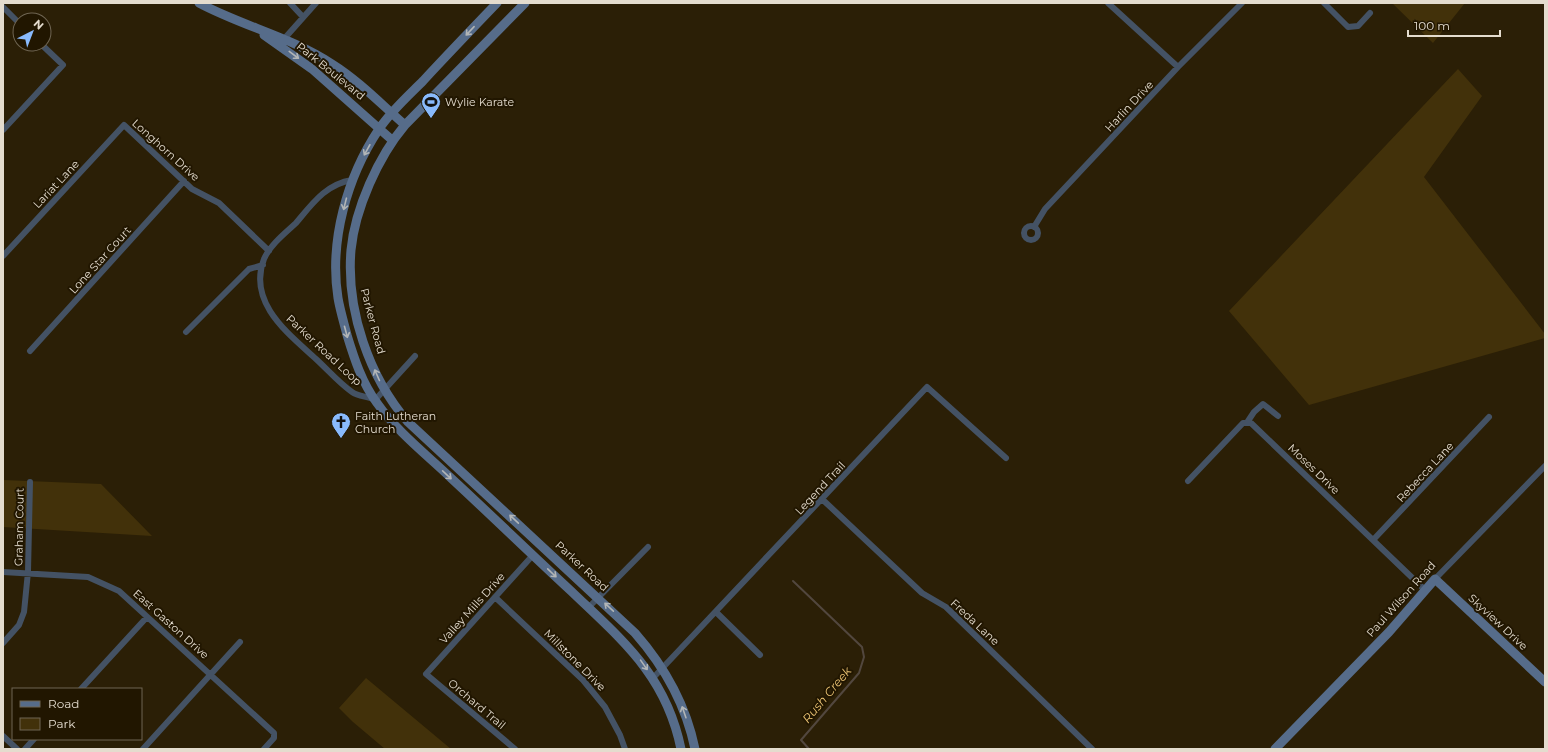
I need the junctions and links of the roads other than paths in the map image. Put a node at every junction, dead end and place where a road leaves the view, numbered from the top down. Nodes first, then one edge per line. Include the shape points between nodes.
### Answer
1 (199, 3) edge
2 (290, 3) edge
3 (316, 3) edge
4 (497, 3) edge
5 (525, 3) edge
6 (1108, 3) edge
7 (1242, 3) edge
8 (1324, 3) edge
9 (3, 7) edge
10 (1370, 13) dead end
11 (12, 16) edge
12 (303, 18) junction
13 (250, 26) junction
14 (284, 39) junction
15 (49, 52) edge
16 (1178, 67) junction
17 (391, 113) junction
18 (124, 125) joint
19 (405, 125) junction
20 (380, 128) junction
21 (3, 130) edge
22 (392, 140) junction
23 (352, 180) junction
24 (184, 181) junction
25 (1034, 227) dead end
26 (269, 251) junction
27 (3, 256) edge
28 (263, 265) junction
29 (186, 332) dead end
30 (30, 351) dead end
31 (415, 356) dead end
32 (385, 390) junction
33 (375, 400) junction
34 (1278, 416) dead end
35 (1489, 417) dead end
36 (1248, 421) junction
37 (1006, 458) dead end
38 (1545, 466) edge
39 (1188, 481) dead end
40 (30, 482) dead end
41 (823, 500) junction
42 (1374, 539) junction
43 (648, 547) dead end
44 (533, 555) junction
45 (3, 572) edge
46 (28, 572) junction
47 (1435, 579) junction
48 (1426, 591) junction
49 (495, 597) junction
50 (598, 597) junction
51 (588, 608) junction
52 (717, 613) junction
53 (148, 617) junction
54 (240, 642) dead end
55 (3, 643) edge
56 (760, 655) dead end
57 (662, 669) junction
58 (426, 674) joint
59 (211, 675) junction
60 (653, 678) junction
61 (1545, 682) edge
62 (82, 688) edge
63 (3, 736) edge
64 (33, 740) edge
65 (17, 749) edge
66 (25, 749) edge
67 (142, 749) edge
68 (264, 749) edge
69 (514, 749) edge
70 (625, 749) edge
71 (681, 749) edge
72 (695, 749) edge
73 (1092, 749) edge
74 (1275, 749) edge

1 - 13 main road, Park Boulevard
2 - 12 street
3 - 12 street
4 -> 17 main road
5 - 19 main road, Parker Road
6 - 16 street
7 - 16 street, Harlin Drive
8 - 10 street via 1348,27 1358,26
9 - 11 street
12 - 14 street
13 - 14 main road, Park Boulevard
13 -> 20 main road, Park Boulevard via 312,69
14 - 17 main road, Park Boulevard via 332,64
15 - 21 street via 63,65
16 - 25 street, Harlin Drive via 1045,209
17 - 19 main road, Park Boulevard
17 - 20 main road
18 - 24 street, Longhorn Drive
18 - 27 street, Lariat Lane
19 - 22 main road, Parker Road
20 - 22 main road, Park Boulevard
20 -> 23 main road
32 -> 22 main road, Parker Road via 367,353 352,295 350,272 356,225 373,175
23 - 26 street, Parker Road Loop via 340,182 322,193
23 -> 33 main road via 336,250 338,298 356,364
24 - 26 street, Longhorn Drive via 192,189 219,203
24 - 30 street, Lone Star Court
26 - 28 street, Parker Road Loop
28 - 29 street via 249,270
28 - 33 street, Parker Road Loop via 262,295 274,318 352,392
31 - 32 street
32 - 33 street
50 -> 32 main road, Parker Road via 408,422 393,405
33 -> 44 main road via 407,439
34 - 36 street via 1263,404
35 - 42 street, Rebecca Lane
36 - 39 street via 1243,423
36 - 42 street, Moses Drive
37 - 41 street, Legend Trail via 927,387
38 - 47 street, Paul Wilson Road
40 - 46 street, Graham Court
41 - 52 street, Legend Trail
41 - 73 street, Freda Lane via 922,593 946,607
42 - 48 street, Moses Drive
43 - 50 street
44 - 49 street, Valley Mills Drive
44 -> 51 main road
45 - 46 street, East Gaston Drive
46 - 53 street, East Gaston Drive via 88,577 119,591
46 - 55 street, Graham Court via 22,619
47 - 48 main road, Paul Wilson Road
47 - 61 main road, Skyview Drive
48 - 74 main road, Paul Wilson Road
49 - 58 street, Valley Mills Drive
49 - 70 street, Millstone Drive via 592,690 606,707
50 - 51 street
57 -> 50 main road, Parker Road via 635,632
51 -> 60 main road via 638,657
52 - 56 street
52 - 57 street, Legend Trail
53 - 59 street, East Gaston Drive
53 - 62 street
54 - 59 street
57 - 60 street, Legend Trail
72 -> 57 main road, Parker Road via 681,702
58 - 69 street, Orchard Trail
59 - 67 street
59 - 68 street, East Gaston Drive via 274,733 274,738
60 - 71 main road via 672,718
63 - 65 street
64 - 66 street

